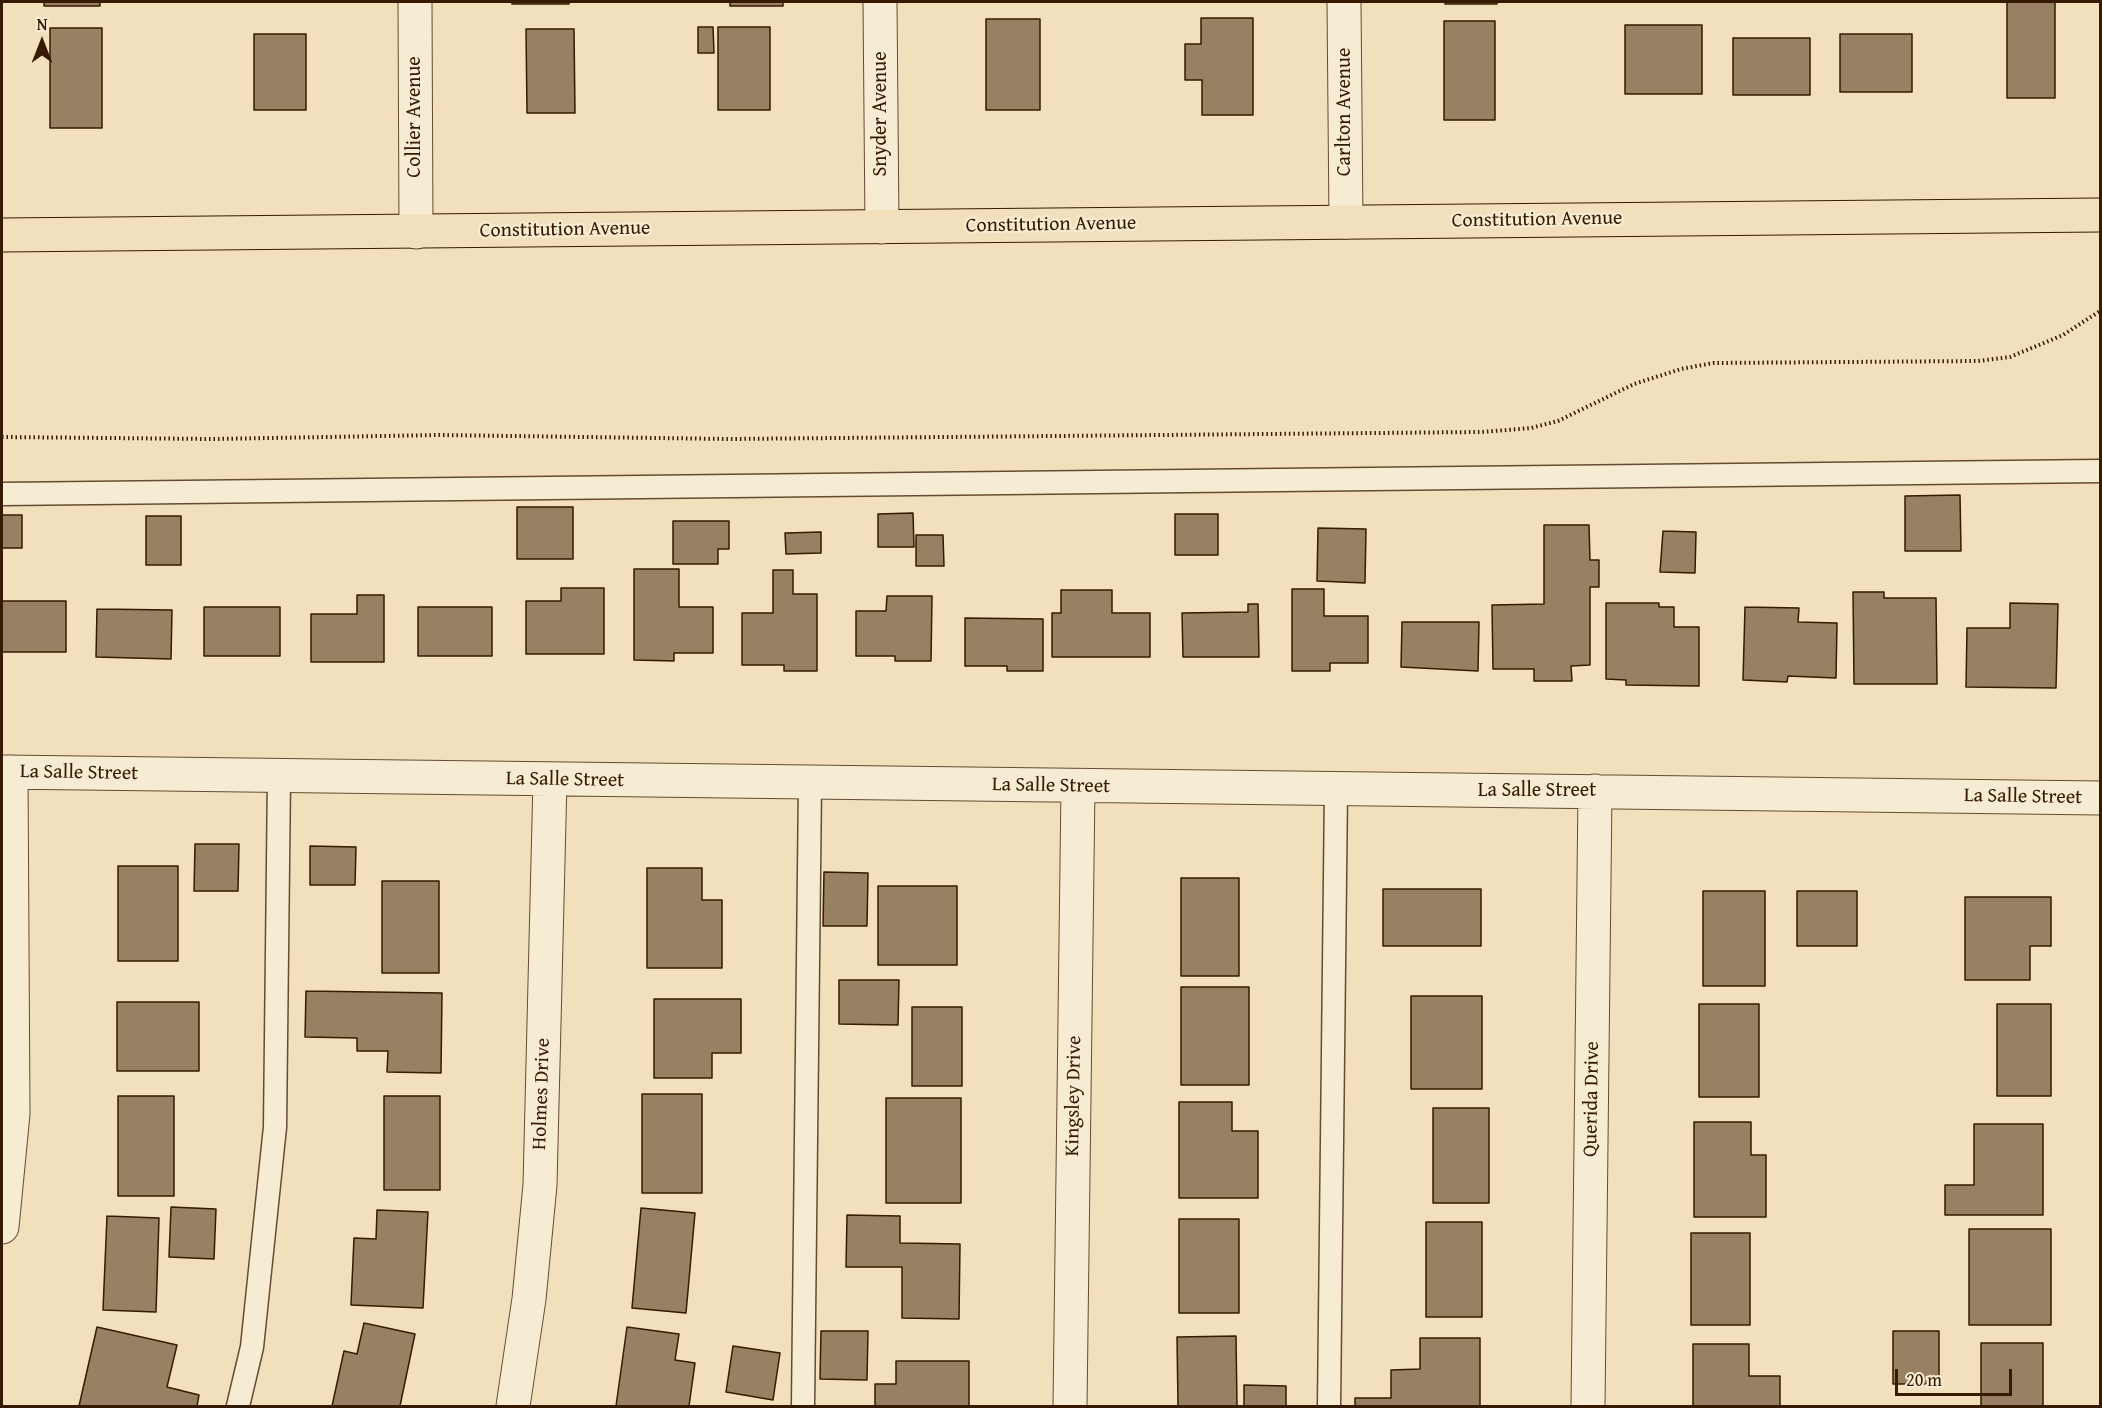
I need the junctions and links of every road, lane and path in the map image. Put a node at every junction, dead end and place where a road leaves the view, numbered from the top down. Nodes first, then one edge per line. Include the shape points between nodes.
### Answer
1 (415, 2) edge
2 (880, 2) edge
3 (1344, 2) edge
4 (2100, 215) edge
5 (1346, 222) junction
6 (882, 226) junction
7 (416, 232) junction
8 (2, 235) edge
9 (2100, 311) edge
10 (2, 437) edge
11 (2100, 471) edge
12 (2, 494) edge
13 (6, 772) edge
14 (279, 776) junction
15 (550, 780) junction
16 (810, 783) junction
17 (1078, 786) junction
18 (1336, 789) junction
19 (1595, 791) junction
20 (2100, 798) edge
21 (2, 1227) edge
22 (238, 1407) edge
23 (513, 1407) edge
24 (803, 1407) edge
25 (1070, 1407) edge
26 (1329, 1407) edge
27 (1588, 1407) edge

1 - 7 street, Collier Avenue
2 - 6 street, Snyder Avenue
3 - 5 street, Carlton Avenue
4 - 5 main road, Constitution Avenue
5 - 6 main road, Constitution Avenue
6 - 7 main road, Constitution Avenue
7 - 8 main road, Constitution Avenue
9 - 10 path via 2063,335 2010,357 1978,361 1713,363 1634,384 1558,420 1531,428 1482,432 731,439 439,435 224,439
11 - 12 lane
13 - 14 street, La Salle Street
13 - 21 street via 13,1114
14 - 15 street, La Salle Street
14 - 22 lane via 275,1128 252,1347
15 - 16 street, La Salle Street
15 - 23 street, Holmes Drive via 540,1185 530,1299
16 - 17 street, La Salle Street
16 - 24 lane
17 - 18 street, La Salle Street
17 - 25 street, Kingsley Drive
18 - 19 street, La Salle Street
18 - 26 lane
19 - 20 street, La Salle Street
19 - 27 street, Querida Drive

